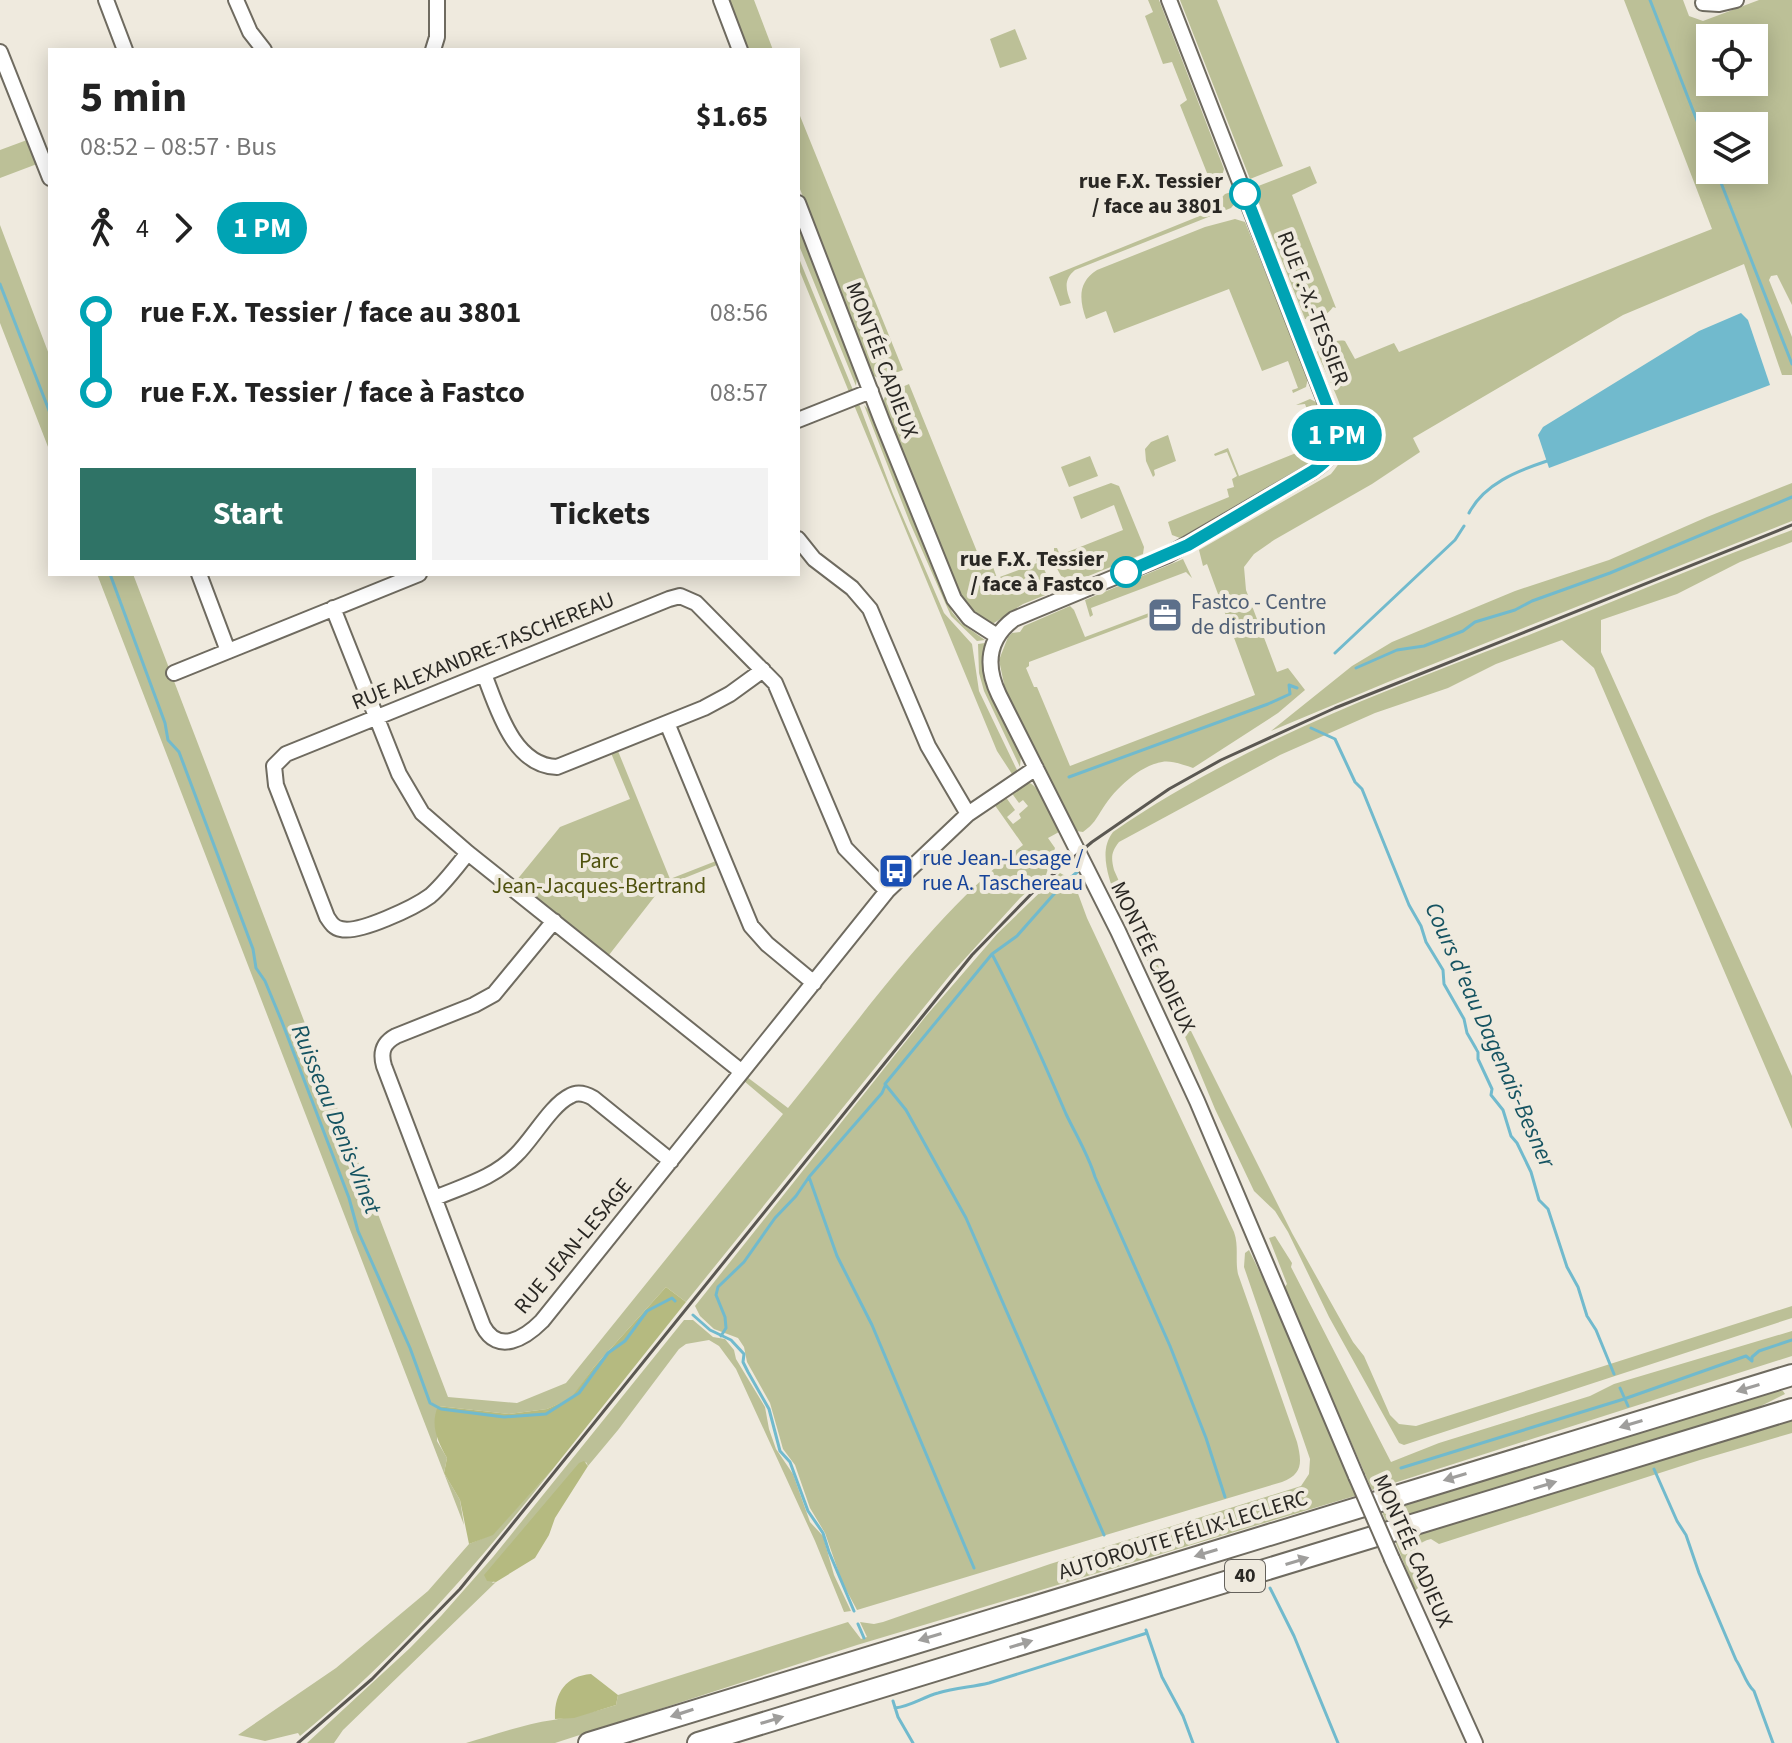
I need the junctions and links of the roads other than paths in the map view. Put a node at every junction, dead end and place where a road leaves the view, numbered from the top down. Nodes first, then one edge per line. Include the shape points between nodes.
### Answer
1 (106, 0) edge
2 (236, 0) edge
3 (437, 0) edge
4 (721, 0) edge
5 (1169, 0) edge
6 (1736, 0) edge
7 (1703, 3) dead end
8 (124, 48) edge
9 (262, 48) edge
10 (434, 48) edge
11 (739, 48) edge
12 (0, 52) edge
13 (48, 173) edge
14 (800, 208) edge
15 (871, 391) junction
16 (800, 419) edge
17 (800, 542) edge
18 (200, 576) edge
19 (414, 576) edge
20 (333, 608) junction
21 (997, 636) junction
22 (228, 651) junction
23 (763, 670) junction
24 (174, 673) dead end
25 (484, 674) junction
26 (377, 717) junction
27 (667, 723) junction
28 (1036, 768) junction
29 (968, 814) junction
30 (468, 853) junction
31 (887, 891) junction
32 (554, 921) junction
33 (814, 983) junction
34 (742, 1072) junction
35 (671, 1161) junction
36 (435, 1198) junction
37 (1792, 1375) edge
38 (1792, 1409) edge
39 (589, 1743) edge
40 (698, 1743) edge
41 (1475, 1743) edge

1 - 8 street
2 - 9 street
3 - 10 street
4 - 11 street
5 - 21 street, RUE F.-X.-TESSIER via 1332,419 1336,444 1328,461 1188,545 1019,616
6 - 7 street
12 - 13 street
14 - 15 street, MONTÉE CADIEUX
15 - 16 street
15 - 21 street, MONTÉE CADIEUX via 954,599 969,618
17 - 29 street via 870,609 928,746
18 - 22 street
19 - 20 street
20 - 22 street
20 - 26 street
21 - 28 street, MONTÉE CADIEUX via 990,656 992,678
22 - 24 street
23 - 25 street, RUE ALEXANDRE-TASCHEREAU via 696,603 680,596
23 - 27 street via 715,702
23 - 31 street, RUE ALEXANDRE-TASCHEREAU via 781,693 845,848
25 - 26 street, RUE ALEXANDRE-TASCHEREAU
25 - 27 street via 511,737 547,766 562,765
26 - 30 street via 415,804
26 - 30 street, RUE ALEXANDRE-TASCHEREAU via 283,756 273,770 329,921 351,930 411,908 438,889
27 - 33 street via 751,926
28 - 29 street, RUE JEAN-LESAGE
28 - 41 street, MONTÉE CADIEUX, bridge via 1197,1101
29 - 31 street, RUE JEAN-LESAGE
30 - 32 street
31 - 33 street, RUE JEAN-LESAGE
32 - 34 street
32 - 36 street, RUE JEAN-LESAGE via 494,994 385,1045 384,1066
33 - 34 street, RUE JEAN-LESAGE
34 - 35 street, RUE JEAN-LESAGE
35 - 36 street via 593,1098 574,1094 508,1163
35 - 36 street, RUE JEAN-LESAGE via 542,1321 508,1342 486,1332
37 -> 39 highway, AUTOROUTE FÉLIX-LECLERC / 40
40 -> 38 highway, 40

